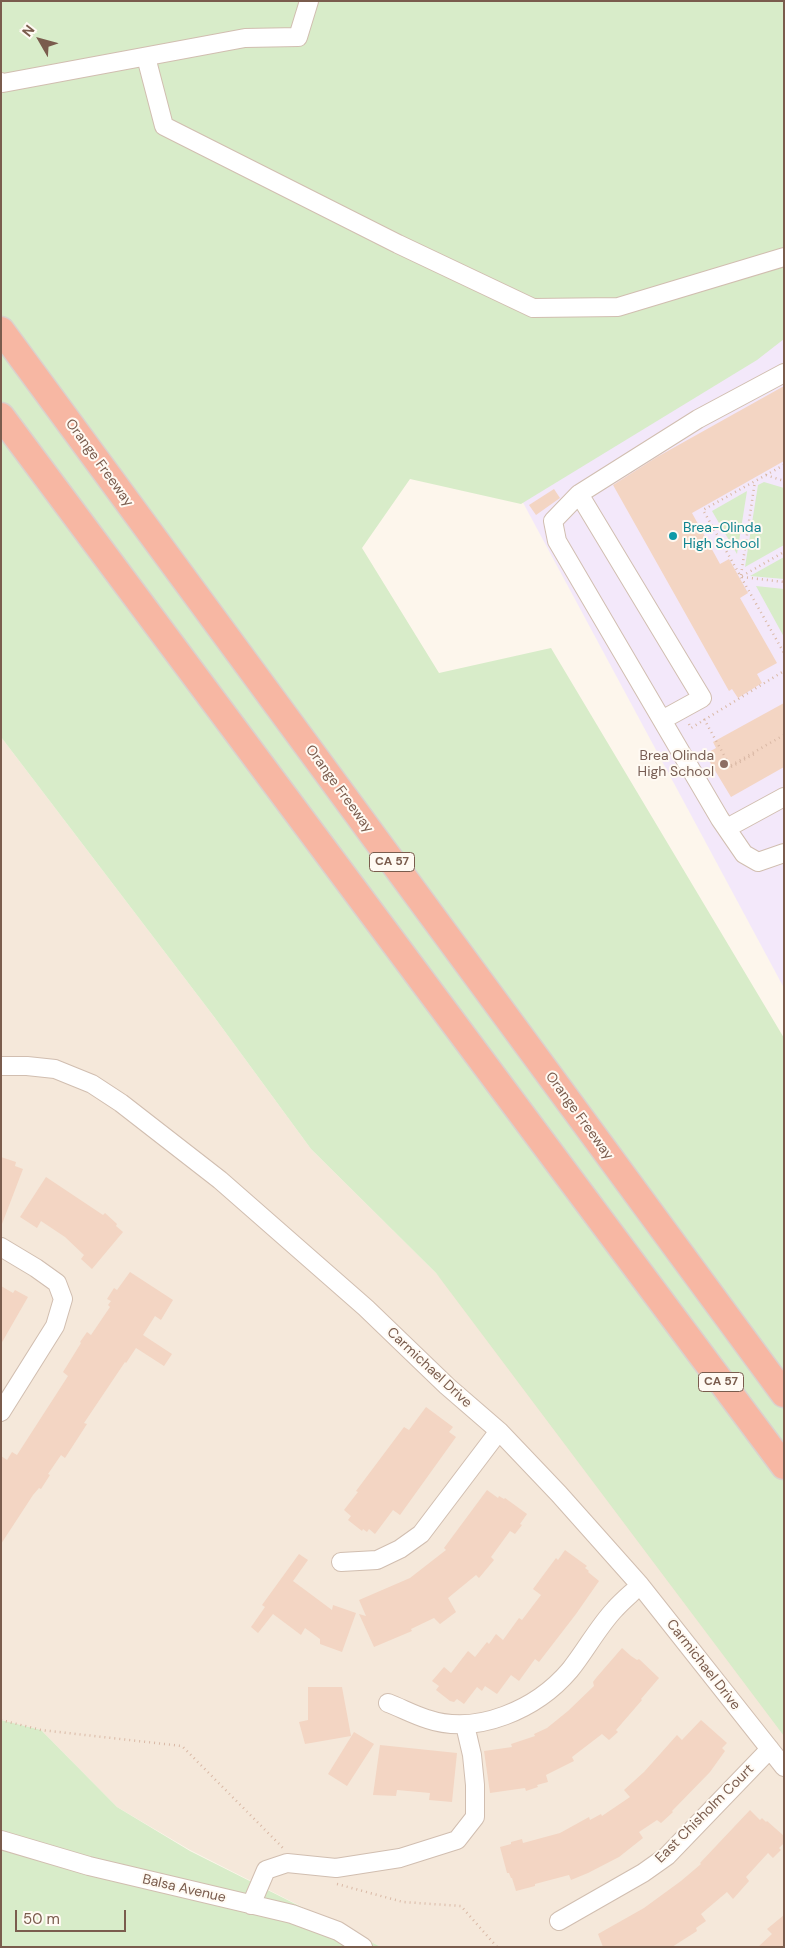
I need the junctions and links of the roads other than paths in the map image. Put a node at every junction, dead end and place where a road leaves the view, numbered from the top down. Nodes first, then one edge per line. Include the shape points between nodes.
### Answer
1 (310, 1) edge
2 (146, 57) junction
3 (1, 82) edge
4 (784, 257) edge
5 (1, 330) edge
6 (784, 373) edge
7 (1, 416) edge
8 (579, 494) junction
9 (662, 720) junction
10 (784, 797) edge
11 (726, 828) junction
12 (784, 854) edge
13 (1, 1066) edge
14 (1, 1248) edge
15 (784, 1394) edge
16 (1, 1412) edge
17 (499, 1432) junction
18 (784, 1466) edge
19 (341, 1562) dead end
20 (640, 1585) junction
21 (388, 1703) dead end
22 (465, 1725) junction
23 (770, 1749) junction
24 (784, 1767) edge
25 (1, 1840) edge
26 (251, 1905) junction
27 (559, 1921) dead end
28 (363, 1947) edge

1 - 2 street via 298,37 245,38
2 - 3 street
2 - 4 street via 164,126 533,308 618,307
5 - 15 highway, Orange Freeway / CA 57
6 - 8 street via 698,419
7 - 18 highway, CA 57
8 - 9 street via 553,521 557,541
8 - 9 street via 702,698
9 - 11 street
10 - 11 street
11 - 12 street via 744,854 758,862
13 - 17 street, Carmichael Drive via 55,1069 92,1084 122,1103 220,1180 366,1308
14 - 16 street via 57,1283 62,1299 55,1326
17 - 19 street via 420,1534 377,1560
17 - 20 street, Carmichael Drive
20 - 22 street via 614,1609 569,1670 541,1697 505,1716
20 - 23 street, Carmichael Drive
21 - 22 street via 428,1720
22 - 26 street via 472,1755 475,1817 457,1840 400,1858 336,1868 287,1863 266,1870
23 - 24 street, Carmichael Drive
23 - 27 street, East Chisholm Court via 666,1856 643,1873
25 - 26 street, Balsa Avenue via 89,1866
26 - 28 street, Balsa Avenue via 292,1914 338,1931

